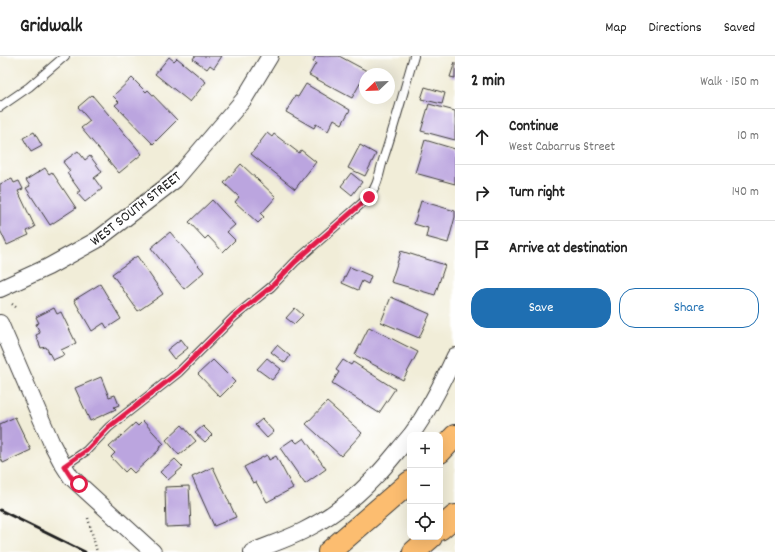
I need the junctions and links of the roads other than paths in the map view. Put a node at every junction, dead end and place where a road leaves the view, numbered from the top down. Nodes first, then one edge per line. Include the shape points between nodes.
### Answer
1 (65, 56) edge
2 (270, 56) edge
3 (414, 56) edge
4 (0, 107) edge
5 (0, 289) edge
6 (0, 324) edge
7 (455, 356) edge
8 (413, 432) edge
9 (455, 436) edge
10 (407, 440) edge
11 (443, 449) edge
12 (64, 466) junction
13 (407, 485) edge
14 (455, 516) edge
15 (443, 526) edge
16 (428, 540) edge
17 (153, 552) edge
18 (252, 552) edge
19 (329, 552) edge
20 (414, 552) edge

1 - 4 lane via 29,87
2 - 5 street, WEST SOUTH STREET via 244,99 175,180 97,240 48,267
3 - 12 lane via 378,182 369,197 295,262 271,287 234,317 179,372 109,427 86,451
6 - 12 street
7 - 8 street via 439,391
9 - 11 main road
10 - 18 street via 374,478 326,518 304,531
12 - 17 street via 71,477
13 - 19 main road
14 - 15 main road
16 - 20 main road

